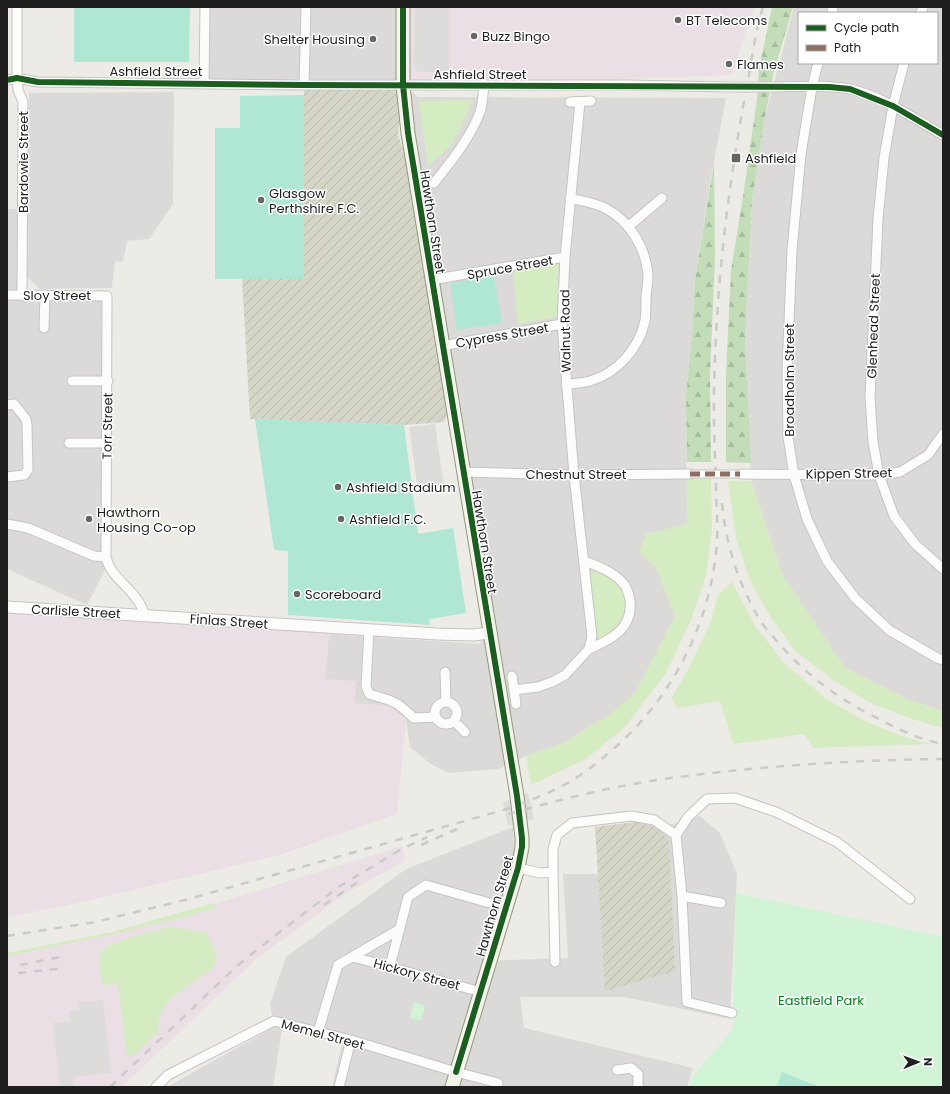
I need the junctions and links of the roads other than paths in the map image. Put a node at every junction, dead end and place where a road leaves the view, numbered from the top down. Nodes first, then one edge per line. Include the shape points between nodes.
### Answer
1 (17, 7) edge
2 (205, 7) edge
3 (306, 7) edge
4 (403, 7) edge
5 (818, 64) edge
6 (904, 64) edge
7 (17, 78) junction
8 (7, 80) edge
9 (204, 83) junction
10 (304, 84) junction
11 (484, 84) junction
12 (403, 85) junction
13 (812, 87) junction
14 (591, 101) dead end
15 (570, 102) dead end
16 (580, 102) junction
17 (893, 106) junction
18 (943, 135) edge
19 (434, 183) dead end
20 (570, 198) junction
21 (662, 198) dead end
22 (628, 227) junction
23 (565, 257) junction
24 (431, 280) junction
25 (7, 295) edge
26 (22, 295) junction
27 (45, 295) junction
28 (108, 296) joint
29 (562, 324) junction
30 (44, 328) dead end
31 (442, 346) junction
32 (72, 381) dead end
33 (108, 381) junction
34 (566, 384) junction
35 (7, 405) edge
36 (943, 434) edge
37 (69, 443) dead end
38 (108, 443) junction
39 (463, 472) junction
40 (690, 474) joint
41 (740, 474) joint
42 (794, 474) junction
43 (879, 474) junction
44 (574, 475) junction
45 (7, 477) edge
46 (7, 524) edge
47 (106, 556) junction
48 (584, 560) junction
49 (943, 569) edge
50 (7, 607) edge
51 (145, 615) junction
52 (369, 630) junction
53 (489, 633) junction
54 (589, 650) junction
55 (943, 660) edge
56 (445, 672) dead end
57 (512, 676) dead end
58 (514, 690) junction
59 (446, 701) junction
60 (516, 704) dead end
61 (436, 717) junction
62 (454, 721) junction
63 (465, 732) dead end
64 (676, 835) junction
65 (518, 868) junction
66 (553, 872) junction
67 (682, 896) junction
68 (910, 899) dead end
69 (721, 903) dead end
70 (507, 908) junction
71 (400, 929) junction
72 (353, 957) junction
73 (555, 962) dead end
74 (390, 966) junction
75 (481, 992) junction
76 (732, 1012) dead end
77 (318, 1032) junction
78 (351, 1040) junction
79 (617, 1070) dead end
80 (456, 1072) junction
81 (498, 1083) dead end
82 (157, 1087) edge
83 (339, 1087) edge
84 (452, 1087) edge
85 (638, 1087) edge

1 - 7 street, Bardowie Street
2 - 9 street
3 - 10 street
4 - 12 main road, Hawthorn Street
5 - 13 street, Broadholm Street
6 - 17 street, Glenhead Street
7 - 8 street, Ashfield Street
7 - 9 street, Ashfield Street via 38,82
7 - 26 street, Bardowie Street via 23,102
9 - 10 street, Ashfield Street
10 - 12 street, Ashfield Street
11 - 12 street, Ashfield Street
11 - 13 street, Ashfield Street, bridge
11 - 19 street via 480,112 470,133
12 - 24 main road, Hawthorn Street
13 - 17 street, Ashfield Street via 850,89
13 - 42 street, Broadholm Street via 801,154 792,250 786,370 788,437
14 - 16 street
15 - 16 street
16 - 20 street, Walnut Road
17 - 18 street, Ashfield Street
17 - 43 street, Glenhead Street via 884,158 878,219 870,397 873,442
20 - 22 street via 606,208
20 - 23 street, Walnut Road
21 - 22 street
22 - 34 street via 642,249 648,275 645,320 641,333 628,356 604,375 590,381
23 - 24 street, Spruce Street
23 - 29 street, Walnut Road
24 - 31 main road, Hawthorn Street
25 - 26 street, Sloy Street
26 - 27 street, Sloy Street
27 - 28 street, Sloy Street
27 - 30 street
28 - 33 street, Torr Street
29 - 31 street, Cypress Street
29 - 34 street, Walnut Road
31 - 39 main road, Hawthorn Street
32 - 33 street
33 - 38 street, Torr Street
34 - 44 street, Walnut Road
35 - 45 street via 14,404 28,425 28,470 24,475
36 - 43 street, Kippen Street via 928,455 900,472
37 - 38 street
38 - 47 street, Torr Street
39 - 44 street, Chestnut Street
39 - 53 main road, Hawthorn Street
40 - 41 street, bridge
40 - 44 street, Chestnut Street
41 - 42 street, Kippen Street
42 - 43 street, Kippen Street
42 - 55 street, Broadholm Street via 807,519 827,561 855,598 888,630
43 - 49 street, Glenhead Street via 894,516 915,544
44 - 48 street, Walnut Road
46 - 47 street via 28,528 94,556
47 - 51 street via 112,572 138,601
48 - 54 street, Walnut Road via 592,636
48 - 54 street via 614,575 623,583 629,596 630,607 628,619 621,630 612,638
50 - 51 street, Carlisle Street
51 - 52 street, Finlas Street
52 - 53 street, Finlas Street via 473,635
52 - 61 street via 366,686 369,694 399,705 414,718
53 - 65 main road, Hawthorn Street via 520,822 522,847
54 - 58 street via 565,675 552,682 538,688
56 - 59 street
57 - 58 street
58 - 60 street
59 - 61 street via 437,706
59 - 62 street via 454,704 457,710 458,714
61 - 62 street via 444,724
62 - 63 street
64 - 66 street via 654,820 631,816 572,823 557,834
64 - 67 street
64 - 68 street via 688,817 707,799 734,798 776,812 837,842
65 - 66 street via 540,873
65 - 70 main road, Hawthorn Street
66 - 73 street
67 - 69 street
67 - 76 street via 687,1002
70 - 71 street via 426,885 408,897
70 - 75 main road, Hawthorn Street
71 - 72 street
71 - 74 street
72 - 74 street, Hickory Street
72 - 77 street via 338,965
74 - 75 street, Hickory Street
75 - 80 main road, Hawthorn Street
77 - 78 street, Memel Street
77 - 82 street, Memel Street via 274,1021 168,1075
78 - 80 street, Memel Street
78 - 83 street
79 - 85 street via 630,1068 638,1074
80 - 81 street, Memel Street
80 - 84 main road, Hawthorn Street

